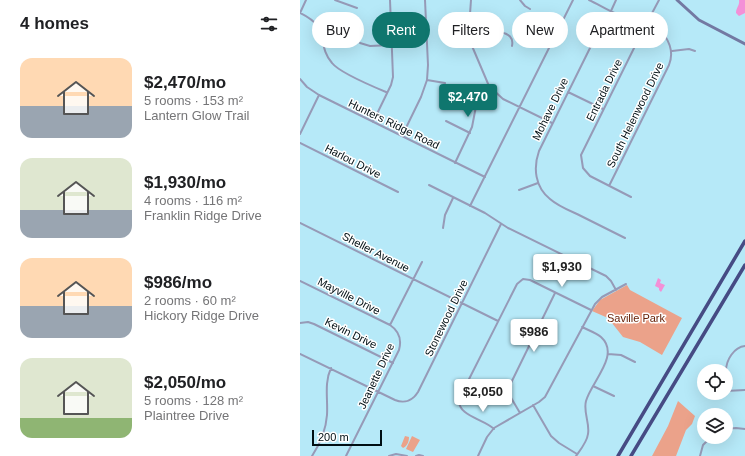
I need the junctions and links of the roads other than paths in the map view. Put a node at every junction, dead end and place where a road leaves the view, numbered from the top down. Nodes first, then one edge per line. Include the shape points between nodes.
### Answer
1 (306, 0) edge
2 (335, 0) edge
3 (390, 0) edge
4 (424, 0) edge
5 (471, 0) edge
6 (520, 0) edge
7 (573, 0) edge
8 (589, 0) edge
9 (616, 0) edge
10 (659, 0) edge
11 (677, 0) edge
12 (357, 8) dead end
13 (530, 9) dead end
14 (611, 11) joint
15 (391, 12) edge
16 (471, 12) edge
17 (652, 12) edge
18 (300, 13) edge
19 (504, 33) edge
20 (512, 40) edge
21 (668, 41) edge
22 (745, 44) edge
23 (392, 48) edge
24 (474, 48) edge
25 (589, 48) edge
26 (633, 48) edge
27 (672, 51) junction
28 (695, 51) dead end
29 (300, 79) edge
30 (427, 80) junction
31 (445, 83) dead end
32 (489, 86) junction
33 (568, 92) junction
34 (387, 93) junction
35 (319, 95) junction
36 (520, 107) junction
37 (603, 109) junction
38 (446, 121) dead end
39 (373, 122) junction
40 (552, 123) junction
41 (470, 133) junction
42 (300, 134) edge
43 (402, 136) junction
44 (300, 143) edge
45 (455, 163) junction
46 (485, 178) junction
47 (538, 183) junction
48 (428, 186) dead end
49 (609, 186) junction
50 (519, 190) dead end
51 (398, 192) dead end
52 (631, 197) dead end
53 (453, 198) junction
54 (470, 206) junction
55 (300, 223) edge
56 (501, 224) junction
57 (443, 228) dead end
58 (625, 238) dead end
59 (745, 241) edge
60 (422, 262) dead end
61 (745, 265) edge
62 (413, 280) junction
63 (300, 281) edge
64 (626, 284) dead end
65 (616, 290) junction
66 (556, 293) junction
67 (462, 304) junction
68 (591, 310) junction
69 (498, 321) junction
70 (300, 323) edge
71 (390, 325) junction
72 (582, 327) junction
73 (745, 346) edge
74 (300, 354) edge
75 (608, 354) junction
76 (635, 362) dead end
77 (393, 363) junction
78 (727, 364) edge
79 (331, 368) junction
80 (594, 386) junction
81 (745, 390) edge
82 (733, 391) edge
83 (378, 392) junction
84 (614, 396) dead end
85 (533, 406) junction
86 (520, 413) junction
87 (733, 428) edge
88 (494, 429) junction
89 (745, 429) edge
90 (704, 444) edge
91 (577, 455) edge
92 (312, 456) edge
93 (346, 456) edge
94 (389, 456) edge
95 (406, 456) edge
96 (416, 456) edge
97 (423, 456) edge
98 (478, 456) edge
99 (618, 456) edge
100 (631, 456) edge
101 (700, 456) edge

1 - 18 street
2 - 12 street
3 - 15 street
4 - 30 street
5 - 16 street
6 - 13 street
7 - 36 street
8 - 14 street
9 - 14 street
10 - 17 street, Entrada Drive
11 - 22 main road via 699,20
18 - 34 street via 317,24 327,55 334,66
19 - 20 street
21 - 27 street
23 - 34 street via 393,77
24 - 32 street
25 - 33 street, Mohave Drive
26 - 37 street, Entrada Drive
27 - 28 street
27 - 49 street, South Helenwood Drive via 669,65
29 - 35 street, Hunters Ridge Road
30 - 31 street
30 - 43 street
32 - 36 street via 500,97
32 - 41 street via 477,99 475,119
33 - 37 street
33 - 40 street, Mohave Drive
34 - 39 street
35 - 39 street, Hunters Ridge Road
35 - 42 street
36 - 40 street
36 - 46 street
37 - 49 street, Entrada Drive via 581,160 583,168 590,176
38 - 41 street
39 - 43 street, Hunters Ridge Road
40 - 47 street, Mohave Drive via 537,156
41 - 45 street
43 - 45 street, Hunters Ridge Road
44 - 51 street, Harlou Drive
45 - 46 street, Hunters Ridge Road
46 - 54 street
47 - 50 street
47 - 58 street via 553,202
48 - 53 street
49 - 52 street
53 - 54 street
53 - 57 street via 444,215
54 - 56 street
55 - 62 street, Sheller Avenue
56 - 65 street via 606,276
56 - 67 street, Stonewood Drive
59 - 99 highway
60 - 62 street
61 - 100 highway
62 - 67 street, Sheller Avenue
62 - 71 street
63 - 71 street, Mayville Drive
64 - 65 street
65 - 68 street via 599,299
66 - 68 street
66 - 69 street via 527,279 521,280 516,284
66 - 86 street via 510,385 510,396
67 - 69 street, Sheller Avenue
67 - 83 street, Stonewood Drive via 417,394 412,399 400,402
68 - 72 street
69 - 88 street via 459,399 464,411
70 - 77 street, Kevin Drive via 314,324
71 - 77 street, Jeanette Drive via 401,340
72 - 75 street via 602,338 607,345
72 - 85 street via 548,392
73 - 78 street via 738,348
74 - 79 street
75 - 76 street via 621,355
75 - 80 street
77 - 83 street, Jeanette Drive
79 - 83 street
79 - 92 street via 326,381 325,429
80 - 84 street
80 - 91 street via 585,407 588,436
81 - 82 street
83 - 93 street, Jeanette Drive
85 - 86 street
85 - 91 street via 551,436
86 - 88 street
87 - 89 street
88 - 98 street
90 - 101 street
94 - 95 street
96 - 97 street

